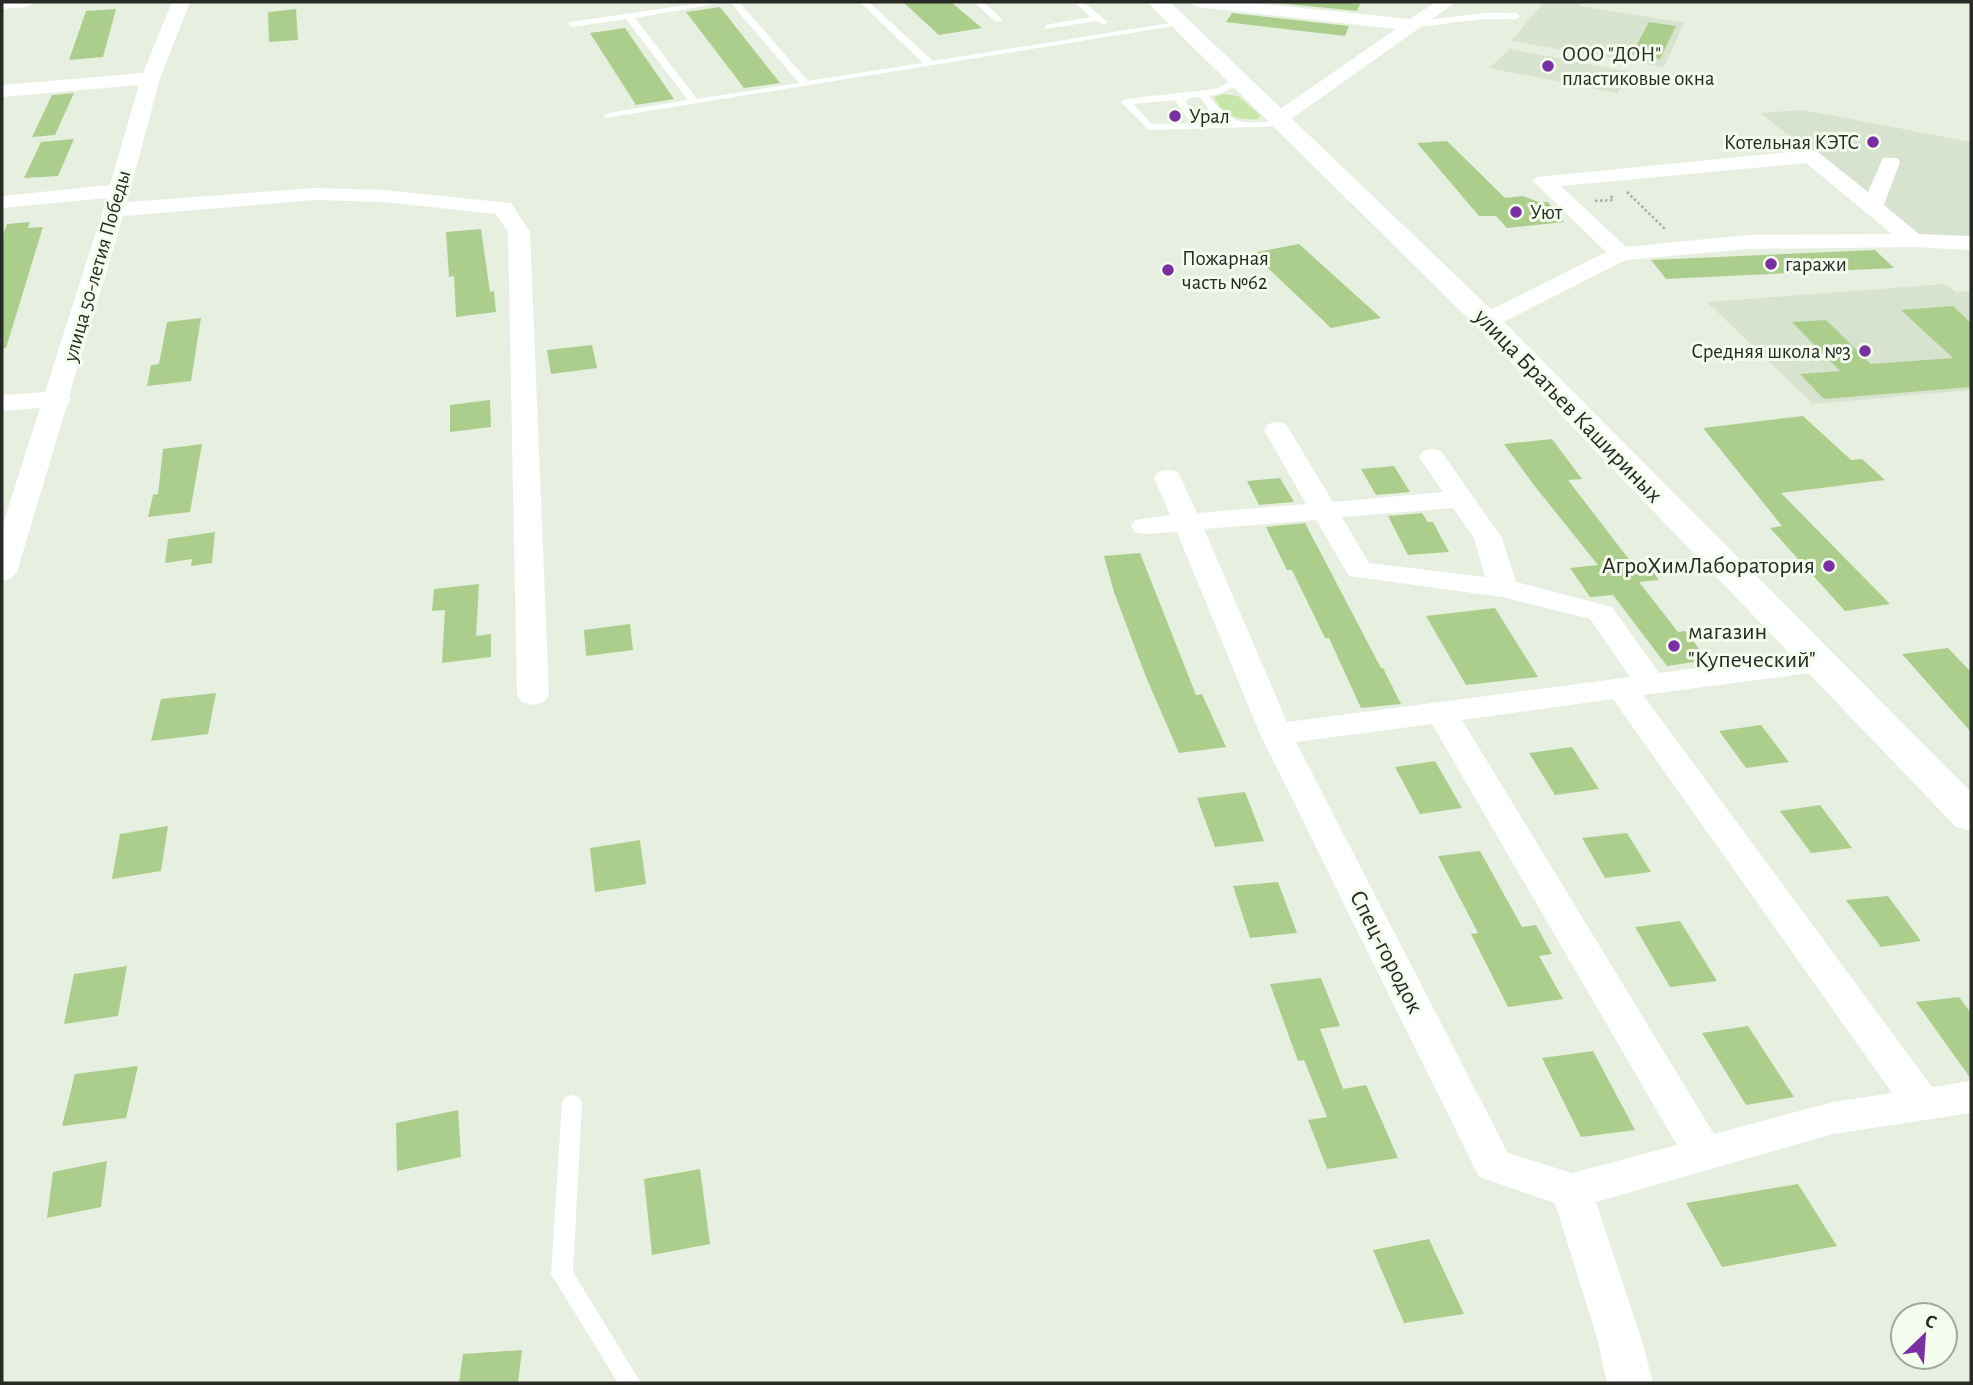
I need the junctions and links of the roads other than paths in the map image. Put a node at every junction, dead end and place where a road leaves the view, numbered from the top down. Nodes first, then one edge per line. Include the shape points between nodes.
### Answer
1 (27, 2) edge
2 (181, 2) edge
3 (723, 2) edge
4 (734, 2) edge
5 (864, 2) edge
6 (978, 2) edge
7 (1078, 2) edge
8 (1158, 2) edge
9 (1447, 2) edge
10 (2, 4) edge
11 (1189, 13) edge
12 (628, 15) junction
13 (1516, 16) dead end
14 (1099, 18) junction
15 (999, 20) dead end
16 (573, 24) dead end
17 (1410, 25) junction
18 (1048, 27) dead end
19 (1119, 33) junction
20 (930, 64) junction
21 (150, 78) junction
22 (1240, 80) junction
23 (805, 84) junction
24 (2, 91) edge
25 (1202, 93) junction
26 (1186, 95) junction
27 (694, 102) junction
28 (609, 116) dead end
29 (1282, 121) junction
30 (1236, 123) junction
31 (1217, 124) junction
32 (1890, 162) dead end
33 (117, 200) junction
34 (2, 202) edge
35 (1873, 206) junction
36 (1913, 240) junction
37 (1971, 243) edge
38 (1621, 254) junction
39 (1487, 321) junction
40 (58, 399) junction
41 (2, 403) edge
42 (1277, 430) dead end
43 (1432, 457) dead end
44 (1168, 478) dead end
45 (1461, 499) junction
46 (1324, 510) junction
47 (1186, 522) junction
48 (1145, 526) dead end
49 (8, 531) edge
50 (2, 572) edge
51 (1503, 589) junction
52 (1817, 662) junction
53 (1636, 686) junction
54 (533, 695) dead end
55 (1441, 712) junction
56 (1276, 734) junction
57 (1971, 817) edge
58 (1971, 1097) edge
59 (572, 1104) dead end
60 (1922, 1104) junction
61 (1704, 1154) junction
62 (1572, 1191) junction
63 (630, 1383) edge
64 (1630, 1383) edge

1 - 10 street
2 - 21 street, улица 50-летия Победы
3 - 12 lane
4 - 23 lane
5 - 20 lane
6 - 15 lane
7 - 14 lane
8 - 11 main road, улица Братьев Кашириных
9 - 17 street
11 - 17 street
11 - 19 lane
11 - 22 main road, улица Братьев Кашириных
12 - 16 lane
12 - 27 lane
13 - 17 lane
14 - 18 lane
14 - 19 lane
17 - 29 street
19 - 20 lane
20 - 23 lane
21 - 24 street
21 - 33 street, улица 50-летия Победы
22 - 25 lane via 1217,92
22 - 29 main road, улица Братьев Кашириных
23 - 27 lane
25 - 26 lane
25 - 30 lane via 1219,116
26 - 31 lane via 1180,101 1194,120
26 - 31 lane via 1126,102 1149,127
27 - 28 lane
29 - 30 lane
29 - 39 main road, улица Братьев Кашириных
30 - 31 lane
32 - 35 street
33 - 34 street
33 - 40 street, улица 50-летия Победы
33 - 54 street via 315,194 503,208 519,232
35 - 36 street
35 - 38 street via 1811,156 1544,181
36 - 37 street
36 - 38 street via 1747,242
38 - 39 street
39 - 52 main road, улица Братьев Кашириных
40 - 41 street
40 - 49 street, улица 50-летия Победы
42 - 46 street
43 - 45 street
44 - 47 street, Спец-городок
45 - 46 street
45 - 51 street via 1488,538
46 - 47 street
46 - 51 street via 1359,570
47 - 48 street
47 - 56 street, Спец-городок
49 - 50 street, улица 50-летия Победы
51 - 53 street via 1601,613
52 - 53 street
52 - 57 main road, улица Братьев Кашириных
53 - 55 street
53 - 60 street
55 - 56 street
55 - 61 street
56 - 62 street, Спец-городок via 1494,1165
58 - 60 street
59 - 63 lane via 562,1274
60 - 61 street via 1833,1118
61 - 62 street
62 - 64 street

